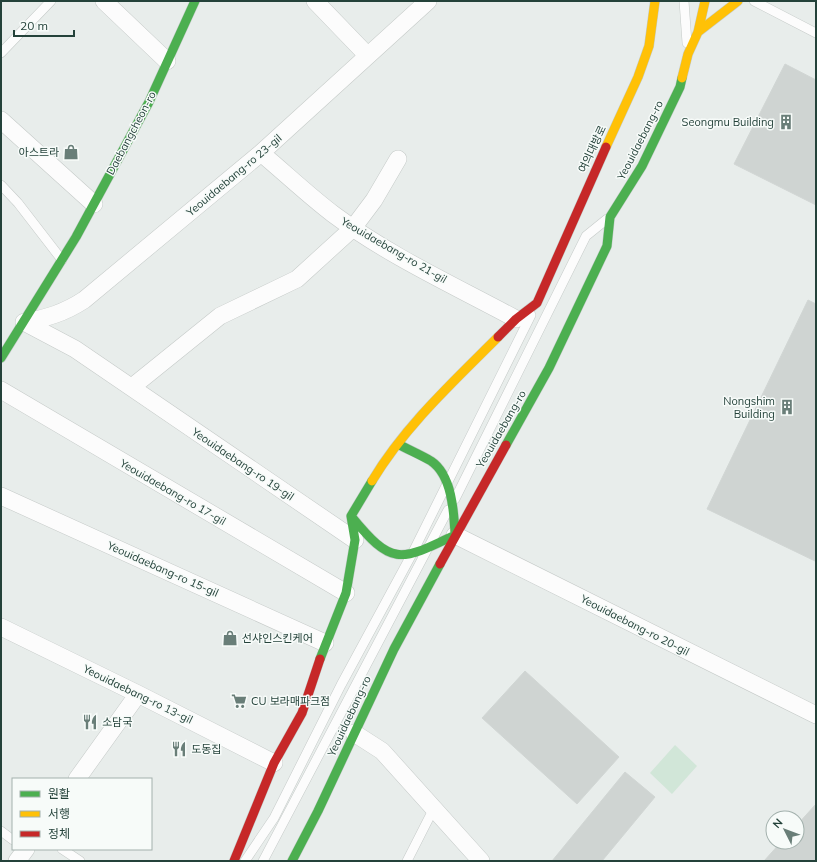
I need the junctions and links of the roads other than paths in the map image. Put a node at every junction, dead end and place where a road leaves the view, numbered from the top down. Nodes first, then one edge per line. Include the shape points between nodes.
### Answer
1 (50, 1) edge
2 (104, 1) edge
3 (195, 1) edge
4 (315, 1) edge
5 (428, 1) edge
6 (655, 1) edge
7 (684, 1) edge
8 (705, 1) edge
9 (738, 1) edge
10 (754, 1) edge
11 (698, 32) junction
12 (816, 33) edge
13 (1, 53) edge
14 (688, 54) junction
15 (367, 55) junction
16 (167, 62) junction
17 (1, 120) edge
18 (261, 153) junction
19 (398, 159) dead end
20 (1, 185) edge
21 (94, 204) junction
22 (610, 217) junction
23 (353, 228) junction
24 (62, 260) junction
25 (537, 303) junction
26 (516, 319) junction
27 (24, 322) junction
28 (1, 358) edge
29 (132, 387) junction
30 (1, 390) edge
31 (398, 444) junction
32 (446, 486) junction
33 (1, 496) edge
34 (454, 501) junction
35 (352, 516) junction
36 (455, 535) junction
37 (354, 540) junction
38 (427, 548) junction
39 (413, 552) junction
40 (346, 593) junction
41 (1, 627) edge
42 (325, 643) junction
43 (138, 694) junction
44 (816, 715) edge
45 (354, 733) junction
46 (274, 763) junction
47 (78, 778) edge
48 (434, 808) junction
49 (1, 831) edge
50 (12, 839) edge
51 (24, 850) edge
52 (64, 850) edge
53 (17, 861) edge
54 (80, 861) edge
55 (234, 861) edge
56 (245, 861) edge
57 (263, 861) edge
58 (292, 861) edge
59 (407, 861) edge
60 (481, 861) edge

1 - 13 lane
2 - 16 street
3 - 16 main road, Daebangcheon-ro
4 - 15 street
5 - 15 street, Yeouidaebang-ro 23-gil
6 - 25 main road, 여의대방로 via 649,46 638,77
7 - 14 lane
8 - 11 main road, Yeouidaebang-ro
9 - 11 main road
10 - 12 lane
11 - 14 main road, Yeouidaebang-ro
14 - 22 main road, Yeouidaebang-ro via 680,88 642,166
15 - 18 street, Yeouidaebang-ro 23-gil
16 - 21 main road, Daebangcheon-ro
17 - 21 street
18 - 23 street, Yeouidaebang-ro 21-gil via 332,214
18 - 27 street, Yeouidaebang-ro 23-gil via 84,300 51,317
19 - 23 street via 374,200
20 - 24 lane via 18,202
21 - 24 main road, Daebangcheon-ro
22 - 34 lane via 586,236
22 - 36 main road, Yeouidaebang-ro via 607,246 549,368
23 - 26 street, Yeouidaebang-ro 21-gil
23 - 29 street via 297,279 220,316
24 - 27 main road, Daebangcheon-ro
25 - 26 main road
25 - 32 lane
26 - 31 main road via 434,401
27 - 28 main road, Daebangcheon-ro
27 - 29 street, Yeouidaebang-ro 19-gil via 75,349
29 - 37 street, Yeouidaebang-ro 19-gil
30 - 40 street, Yeouidaebang-ro 17-gil
31 - 32 main road via 432,462 441,472
31 - 35 main road via 373,479
32 - 34 main road
32 - 39 lane
33 - 42 street, Yeouidaebang-ro 15-gil
34 - 36 main road
34 - 38 lane
35 - 37 main road
35 - 39 main road via 370,538 385,550 396,555
36 - 38 main road
36 - 44 street, Yeouidaebang-ro 20-gil
36 - 45 main road, Yeouidaebang-ro via 394,649
37 - 40 main road
38 - 39 main road
38 - 57 lane via 336,726
39 - 56 lane via 341,685 274,818
40 - 42 main road
41 - 43 street, Yeouidaebang-ro 13-gil
42 - 46 main road via 302,713
43 - 46 street, Yeouidaebang-ro 13-gil
43 - 47 street
45 - 48 street via 382,751
45 - 58 main road, Yeouidaebang-ro
46 - 55 main road
48 - 59 lane
48 - 60 street
49 - 50 lane
51 - 53 street
52 - 54 lane

